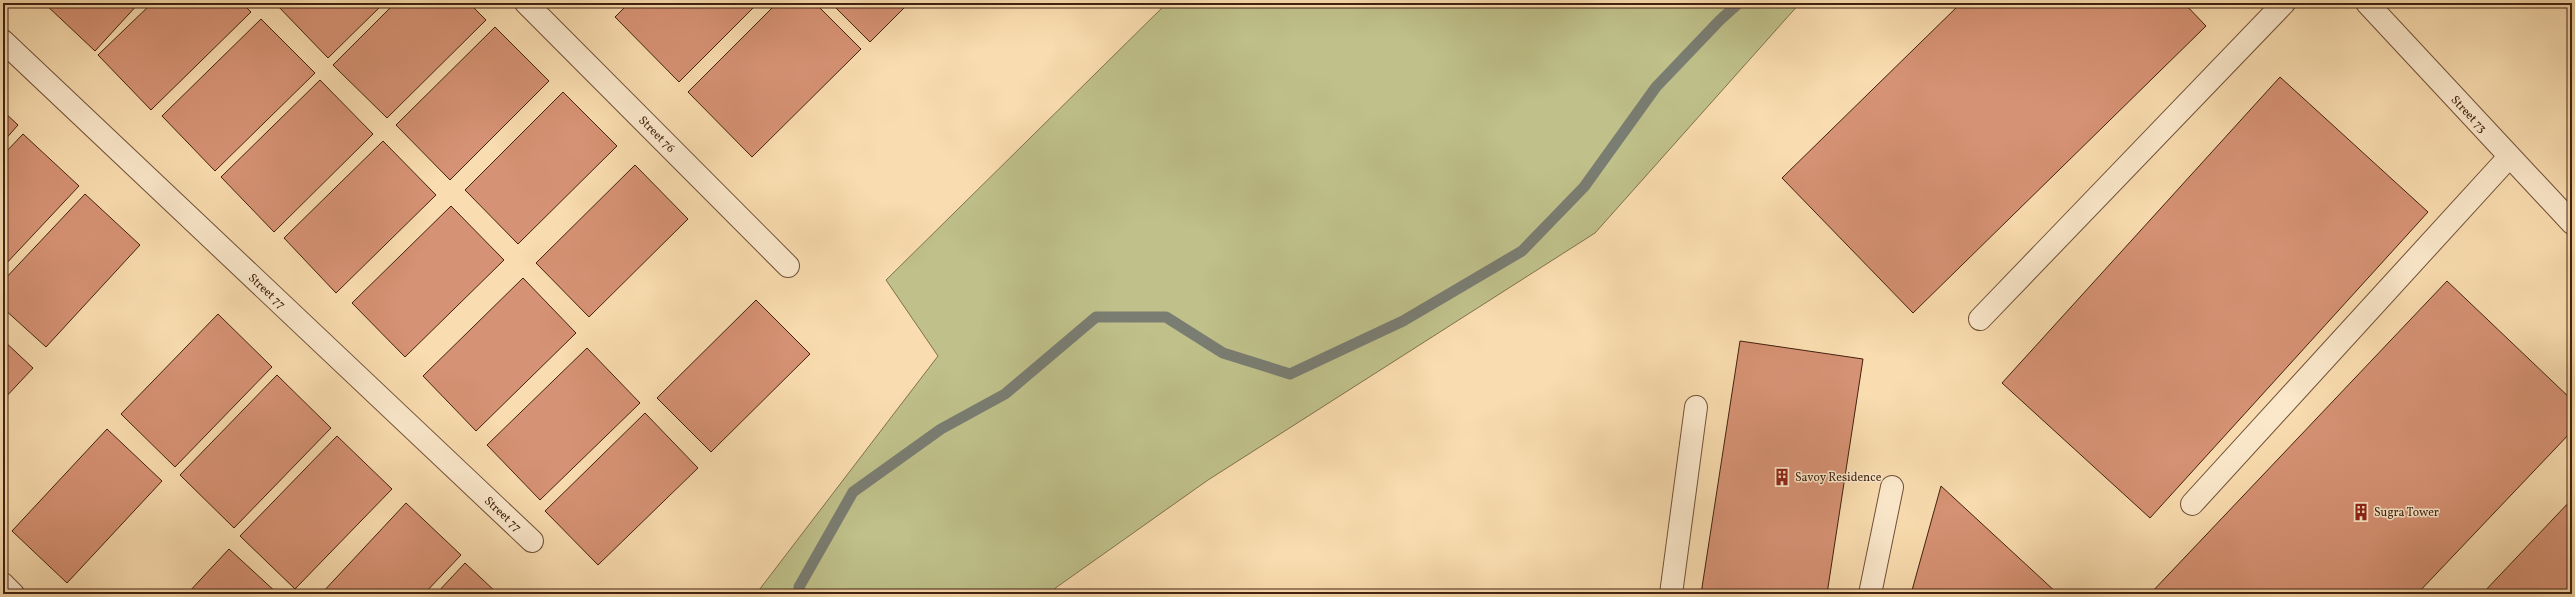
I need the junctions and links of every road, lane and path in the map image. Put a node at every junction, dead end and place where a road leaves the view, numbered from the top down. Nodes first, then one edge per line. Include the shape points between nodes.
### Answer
1 (526, 3) edge
2 (2284, 3) edge
3 (2368, 3) edge
4 (3, 41) edge
5 (2509, 157) junction
6 (2572, 223) edge
7 (788, 266) dead end
8 (1980, 319) dead end
9 (1696, 407) dead end
10 (1892, 487) dead end
11 (2192, 504) dead end
12 (532, 541) dead end
13 (3, 584) edge
14 (13, 594) edge
15 (1671, 594) edge
16 (1870, 594) edge

1 - 7 street, Street 76
2 - 8 street
3 - 5 street, Street 73
4 - 12 street, Street 77
5 - 6 street, Street 73
5 - 11 street
9 - 15 street
10 - 16 street
13 - 14 street

